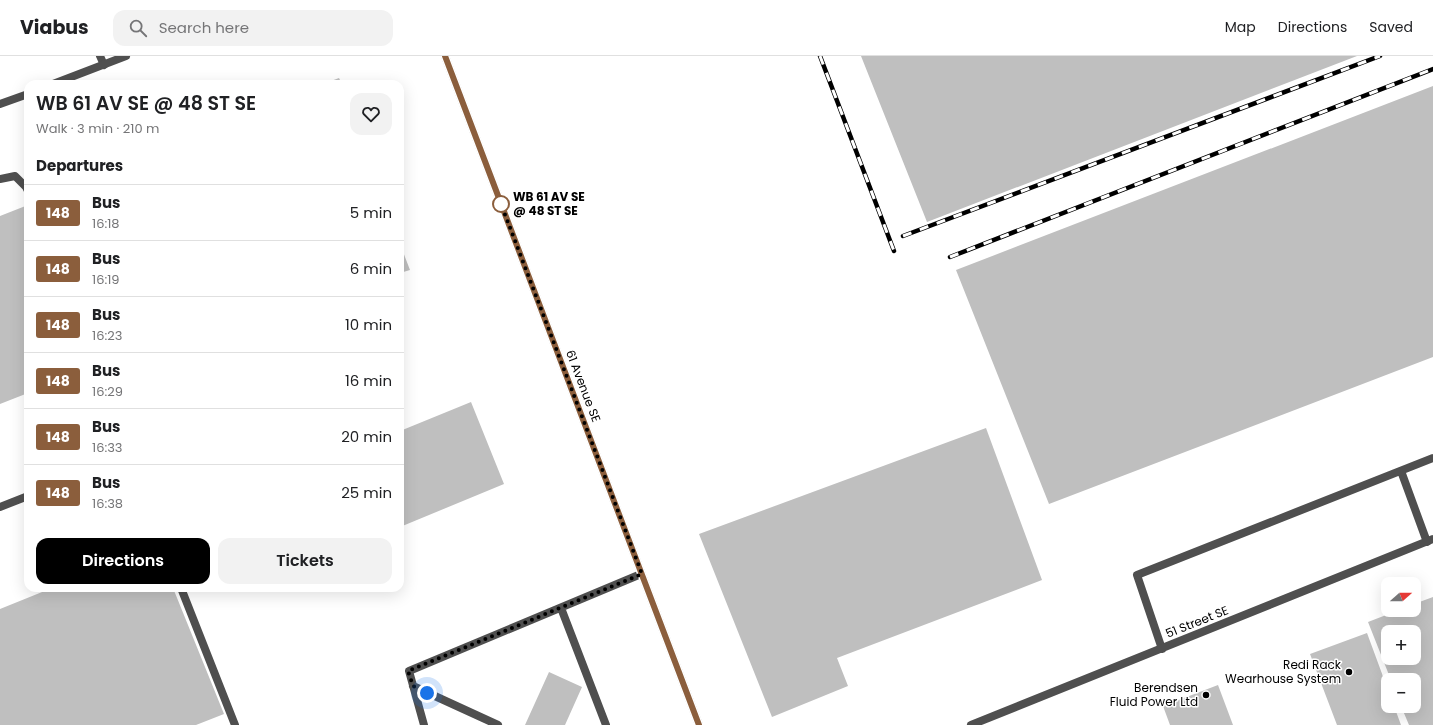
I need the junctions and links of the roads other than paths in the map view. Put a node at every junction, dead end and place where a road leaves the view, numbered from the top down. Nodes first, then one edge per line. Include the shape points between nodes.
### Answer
1 (100, 56) edge
2 (126, 56) edge
3 (445, 56) edge
4 (104, 64) junction
5 (63, 80) edge
6 (24, 95) edge
7 (0, 104) edge
8 (0, 180) edge
9 (24, 185) edge
10 (1433, 458) edge
11 (1401, 471) junction
12 (24, 498) edge
13 (0, 507) edge
14 (1430, 541) edge
15 (642, 574) junction
16 (184, 592) edge
17 (561, 608) junction
18 (1162, 649) junction
19 (413, 686) junction
20 (235, 725) edge
21 (424, 725) edge
22 (498, 725) edge
23 (606, 725) edge
24 (699, 725) edge
25 (971, 725) edge

1 - 4 street
2 - 4 street
3 - 15 street, 61 Avenue SE
4 - 5 street
6 - 7 street
8 - 9 street via 15,176
10 - 11 street
11 - 14 street
11 - 18 street via 1137,575
12 - 13 street
14 - 18 street, 51 Street SE
15 - 17 street
15 - 24 street, 61 Avenue SE
16 - 20 street
17 - 19 street via 408,671
17 - 23 street
18 - 25 street, 51 Street SE
19 - 21 street
19 - 22 street

